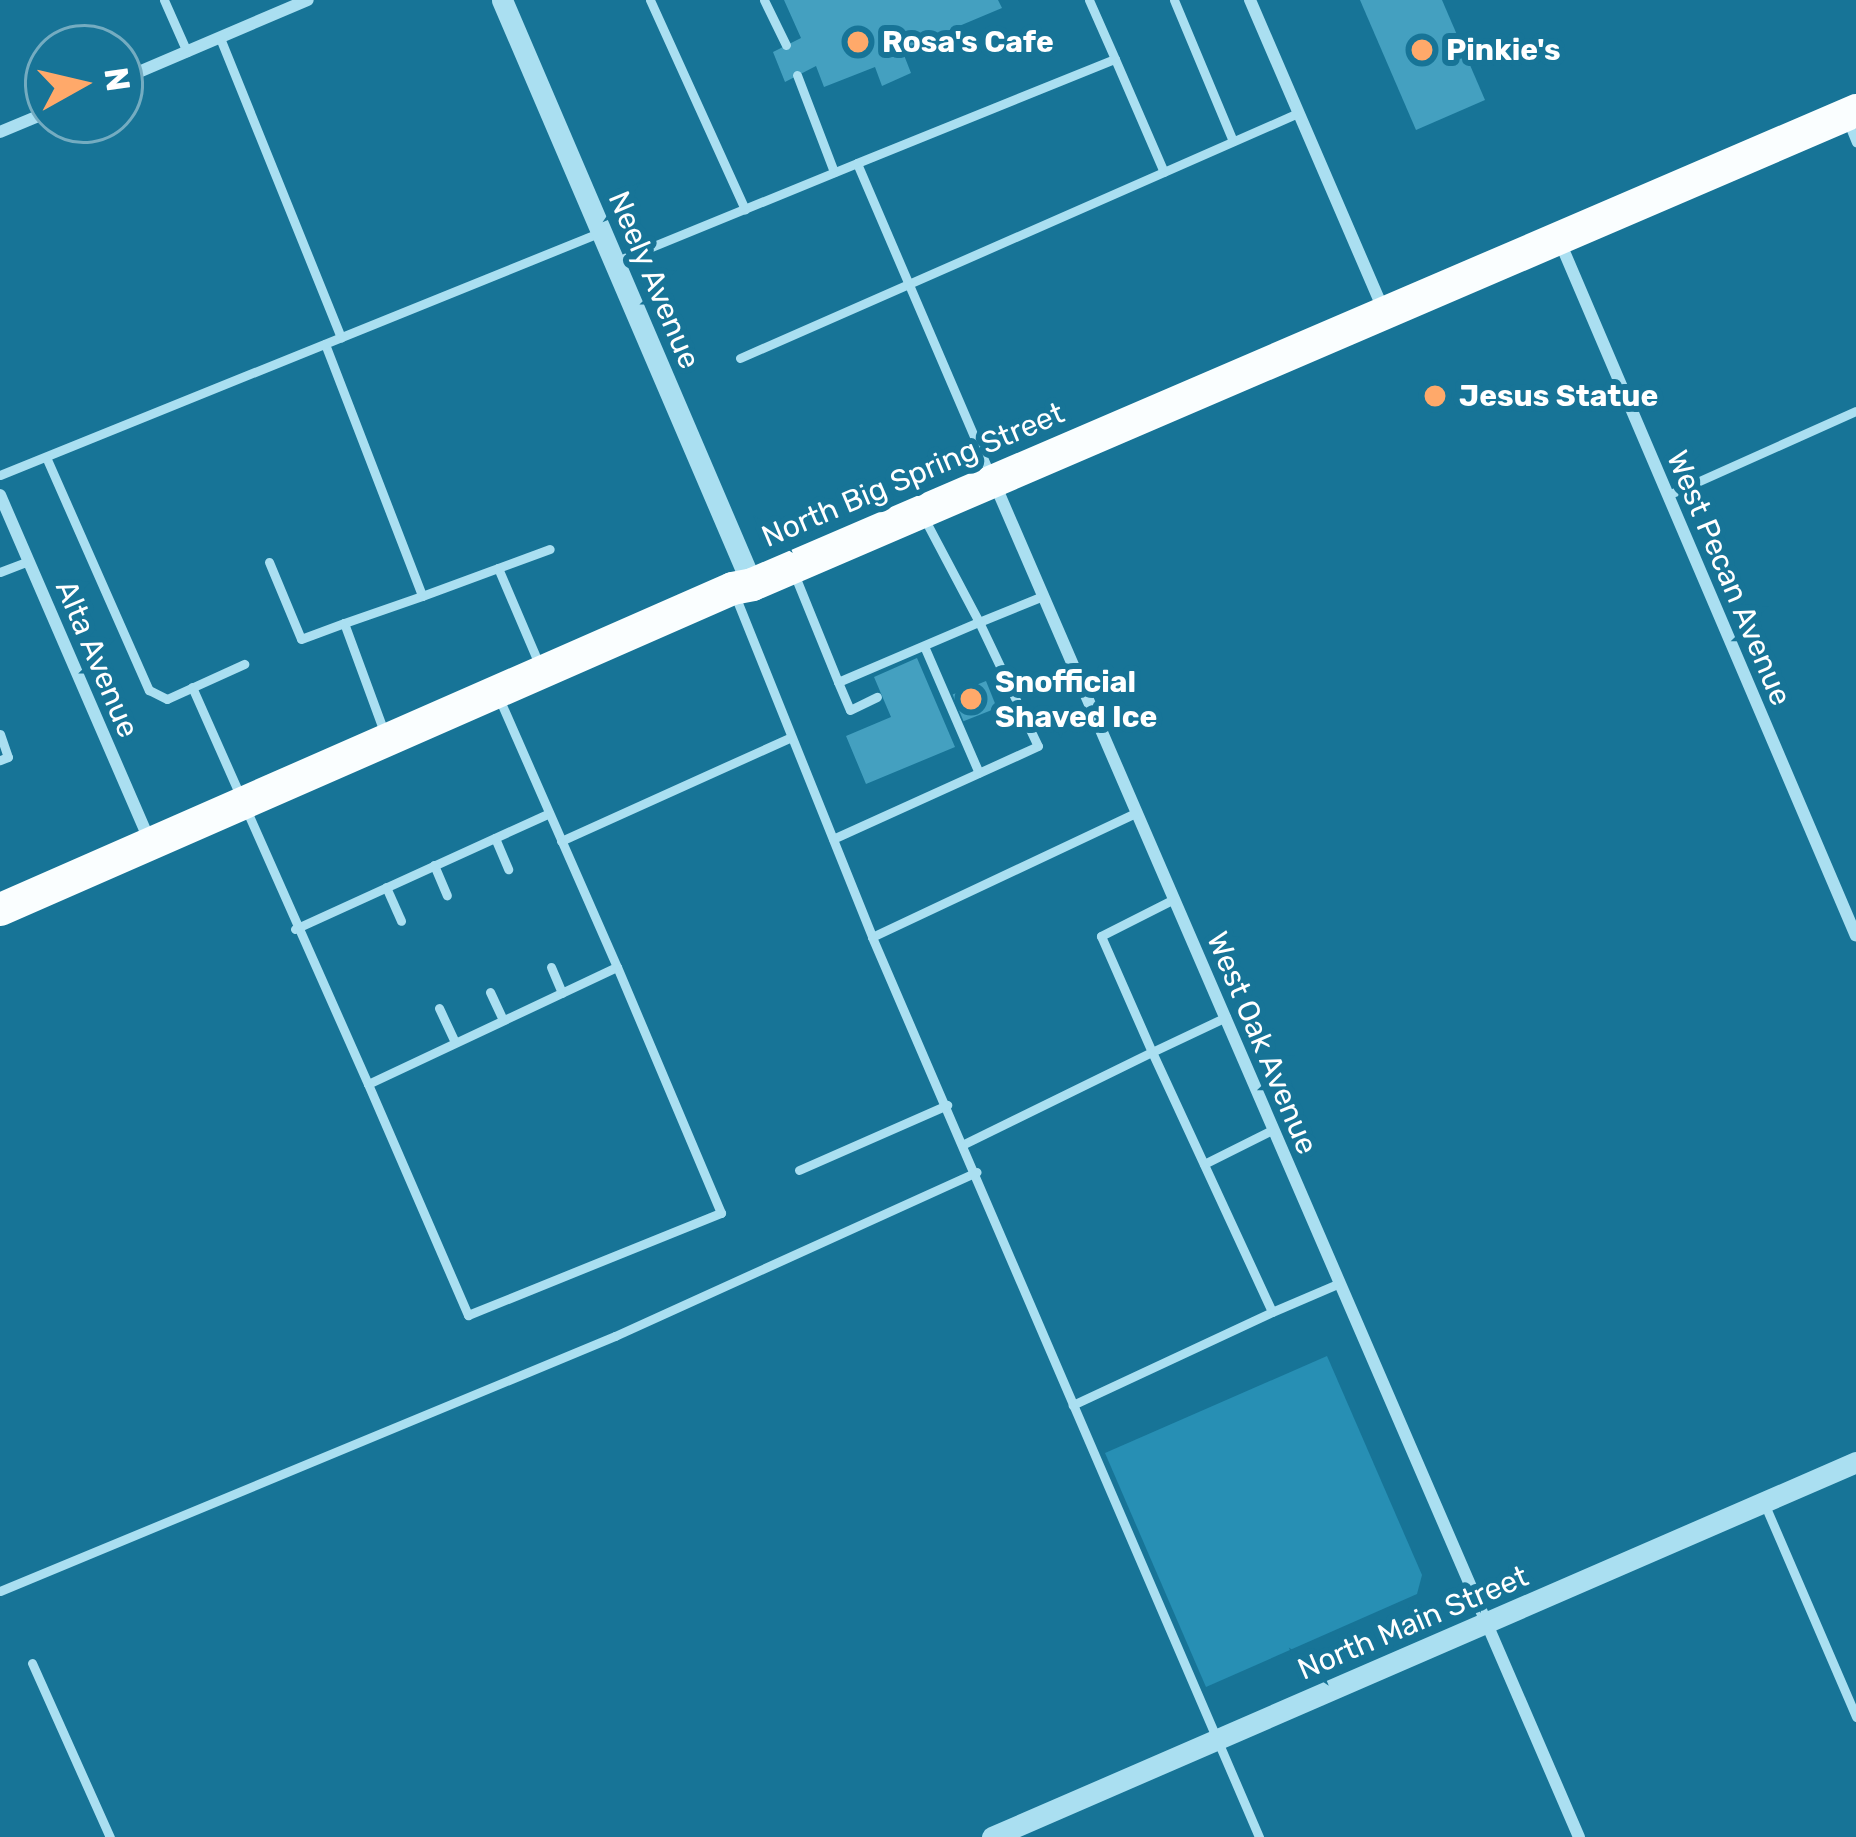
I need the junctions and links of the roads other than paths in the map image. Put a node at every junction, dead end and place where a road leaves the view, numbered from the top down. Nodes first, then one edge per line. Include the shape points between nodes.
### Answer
1 (164, 0) edge
2 (308, 0) edge
3 (502, 0) edge
4 (650, 0) edge
5 (764, 0) edge
6 (1089, 0) edge
7 (1174, 0) edge
8 (1250, 0) edge
9 (220, 38) junction
10 (786, 45) dead end
11 (187, 52) junction
12 (1115, 59) junction
13 (144, 70) edge
14 (797, 75) dead end
15 (1298, 113) junction
16 (1852, 122) edge
17 (1233, 142) junction
18 (856, 163) junction
19 (834, 172) junction
20 (1164, 172) junction
21 (745, 209) junction
22 (601, 232) junction
23 (1558, 239) junction
24 (614, 262) junction
25 (910, 283) junction
26 (1384, 312) junction
27 (341, 337) junction
28 (325, 344) junction
29 (740, 358) dead end
30 (1856, 411) edge
31 (46, 457) junction
32 (0, 475) edge
33 (993, 481) junction
34 (0, 495) edge
35 (1668, 495) junction
36 (920, 512) junction
37 (550, 549) dead end
38 (28, 561) junction
39 (269, 562) dead end
40 (791, 565) junction
41 (498, 568) junction
42 (0, 572) edge
43 (742, 586) junction
44 (422, 596) junction
45 (1043, 596) junction
46 (979, 622) junction
47 (344, 623) junction
48 (924, 646) junction
49 (244, 664) dead end
50 (543, 674) junction
51 (838, 682) junction
52 (192, 687) junction
53 (497, 693) junction
54 (877, 697) dead end
55 (0, 734) edge
56 (791, 737) junction
57 (388, 741) junction
58 (0, 760) edge
59 (979, 773) junction
60 (241, 804) junction
61 (548, 813) junction
62 (1136, 813) junction
63 (495, 838) junction
64 (833, 839) junction
65 (561, 842) junction
66 (151, 843) junction
67 (434, 865) junction
68 (508, 869) dead end
69 (386, 887) junction
70 (447, 895) dead end
71 (1174, 899) junction
72 (0, 909) edge
73 (401, 921) dead end
74 (295, 928) junction
75 (1856, 936) edge
76 (872, 937) junction
77 (617, 967) junction
78 (551, 968) dead end
79 (490, 992) dead end
80 (562, 993) junction
81 (439, 1008) dead end
82 (1226, 1017) junction
83 (503, 1021) junction
84 (455, 1043) junction
85 (1152, 1052) junction
86 (368, 1084) junction
87 (947, 1105) junction
88 (1274, 1130) junction
89 (964, 1144) junction
90 (1204, 1164) junction
91 (799, 1171) dead end
92 (976, 1172) junction
93 (1340, 1282) junction
94 (1272, 1312) junction
95 (1073, 1405) junction
96 (1856, 1462) edge
97 (1764, 1503) junction
98 (0, 1591) edge
99 (1487, 1624) junction
100 (32, 1663) dead end
101 (1856, 1717) edge
102 (1218, 1740) junction
103 (110, 1837) edge
104 (992, 1837) edge
105 (1259, 1837) edge
106 (1579, 1837) edge

1 - 11 lane
2 - 9 street
3 - 22 street, Neely Avenue
4 - 21 lane
5 - 10 lane
6 - 12 lane
7 - 17 lane
8 - 15 street
9 - 11 street
9 - 27 lane
11 - 13 street
12 - 18 lane
12 - 20 lane
14 - 19 lane
15 - 17 lane
15 - 26 street
16 - 23 highway, North Big Spring Street
17 - 20 lane
18 - 19 lane
18 - 25 lane
19 - 21 lane
20 - 25 lane
21 - 24 lane
22 - 24 street, Neely Avenue
22 - 27 lane
23 - 26 highway, North Big Spring Street
23 - 35 street, West Pecan Avenue
24 - 43 street, Neely Avenue
25 - 29 lane
25 - 33 lane
26 - 33 highway, North Big Spring Street
27 - 28 lane
28 - 31 lane
28 - 44 lane
30 - 35 lane
31 - 32 lane
31 - 52 lane via 149,690 167,699
33 - 36 highway, North Big Spring Street
33 - 45 street, West Oak Avenue
34 - 38 street, Alta Avenue
35 - 75 street, West Pecan Avenue
36 - 40 highway, North Big Spring Street
36 - 46 lane
37 - 41 lane
38 - 42 lane
38 - 66 street, Alta Avenue
39 - 47 lane via 301,639
40 - 43 highway, North Big Spring Street
40 - 51 lane
41 - 44 lane
41 - 50 lane
43 - 50 highway, North Big Spring Street
43 - 56 lane
44 - 47 lane
45 - 46 lane
45 - 62 street, West Oak Avenue
46 - 48 lane
46 - 59 lane via 1038,746
47 - 57 lane
48 - 51 lane
48 - 59 lane
49 - 52 lane
50 - 53 highway, North Big Spring Street
51 - 54 lane via 850,710
52 - 60 lane
53 - 57 highway, North Big Spring Street
53 - 61 lane
55 - 58 lane via 8,757
56 - 64 lane
56 - 65 lane
57 - 60 highway, North Big Spring Street
59 - 64 lane
60 - 66 highway, North Big Spring Street
60 - 74 lane
61 - 63 lane
61 - 65 lane
62 - 71 street, West Oak Avenue
62 - 76 lane
63 - 67 lane
63 - 68 lane
64 - 76 lane
65 - 77 lane
66 - 72 highway, North Big Spring Street
67 - 69 lane
67 - 70 lane
69 - 73 lane
69 - 74 lane
71 - 82 street, West Oak Avenue
71 - 85 lane via 1101,936
74 - 86 lane
76 - 87 lane
77 - 80 lane
77 - 86 lane via 721,1213 468,1315
78 - 80 lane
79 - 83 lane
80 - 83 lane
81 - 84 lane
82 - 85 lane
82 - 88 street, West Oak Avenue
83 - 84 lane
84 - 86 lane
85 - 89 lane
85 - 90 lane
87 - 89 lane
87 - 91 lane
88 - 90 lane
88 - 93 street, West Oak Avenue
89 - 92 lane
90 - 94 lane
92 - 95 lane
92 - 98 lane via 615,1336
93 - 94 lane
93 - 99 street, West Oak Avenue
94 - 95 lane
95 - 102 lane
96 - 97 street, North Main Street
97 - 99 street, North Main Street
97 - 101 lane
99 - 102 street, North Main Street
99 - 106 street, West Oak Avenue
100 - 103 lane
102 - 104 street, North Main Street
102 - 105 lane

